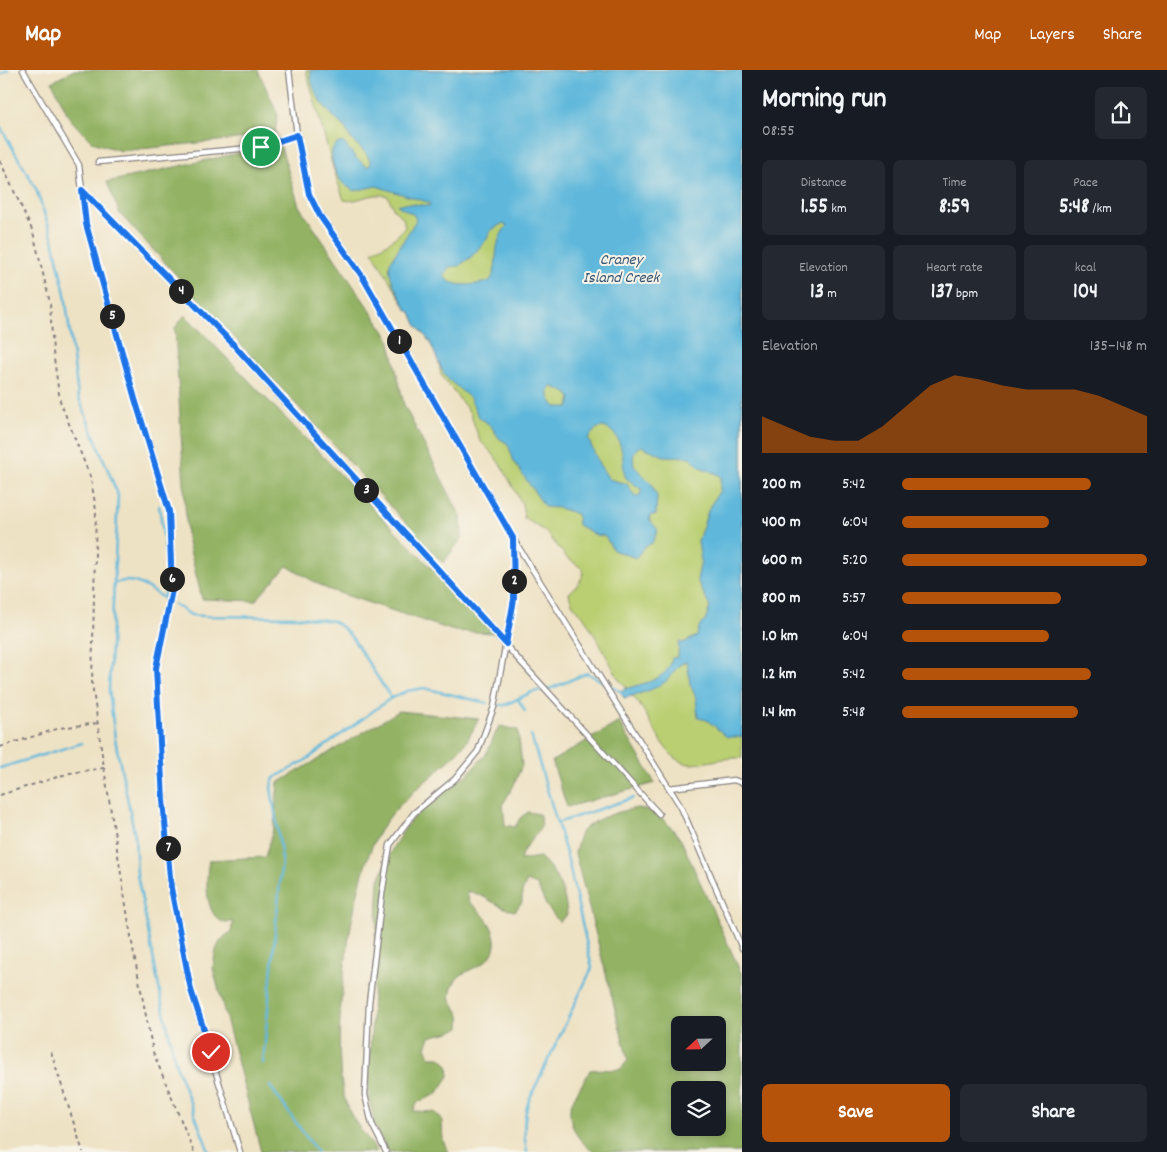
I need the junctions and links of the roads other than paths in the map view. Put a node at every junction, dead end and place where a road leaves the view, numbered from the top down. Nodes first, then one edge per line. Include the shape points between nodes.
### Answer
1 (23, 70) edge
2 (289, 70) edge
3 (297, 135) junction
4 (98, 162) dead end
5 (82, 190) junction
6 (513, 538) junction
7 (506, 644) junction
8 (742, 783) edge
9 (669, 788) junction
10 (659, 814) dead end
11 (742, 948) edge
12 (240, 1152) edge
13 (386, 1152) edge

1 - 5 lane via 79,165
2 - 3 lane
3 - 4 lane via 261,147
3 - 6 lane via 309,194 320,216 362,276
5 - 7 lane via 232,343
5 - 12 lane via 91,242 169,511 172,590 156,668 171,888 191,990
6 - 7 lane via 514,599
6 - 9 lane
7 - 10 lane
7 - 13 lane via 494,707 478,751 455,779 414,813 390,845 369,1003 366,1094 372,1124
8 - 9 lane via 734,780
9 - 11 lane via 681,807

